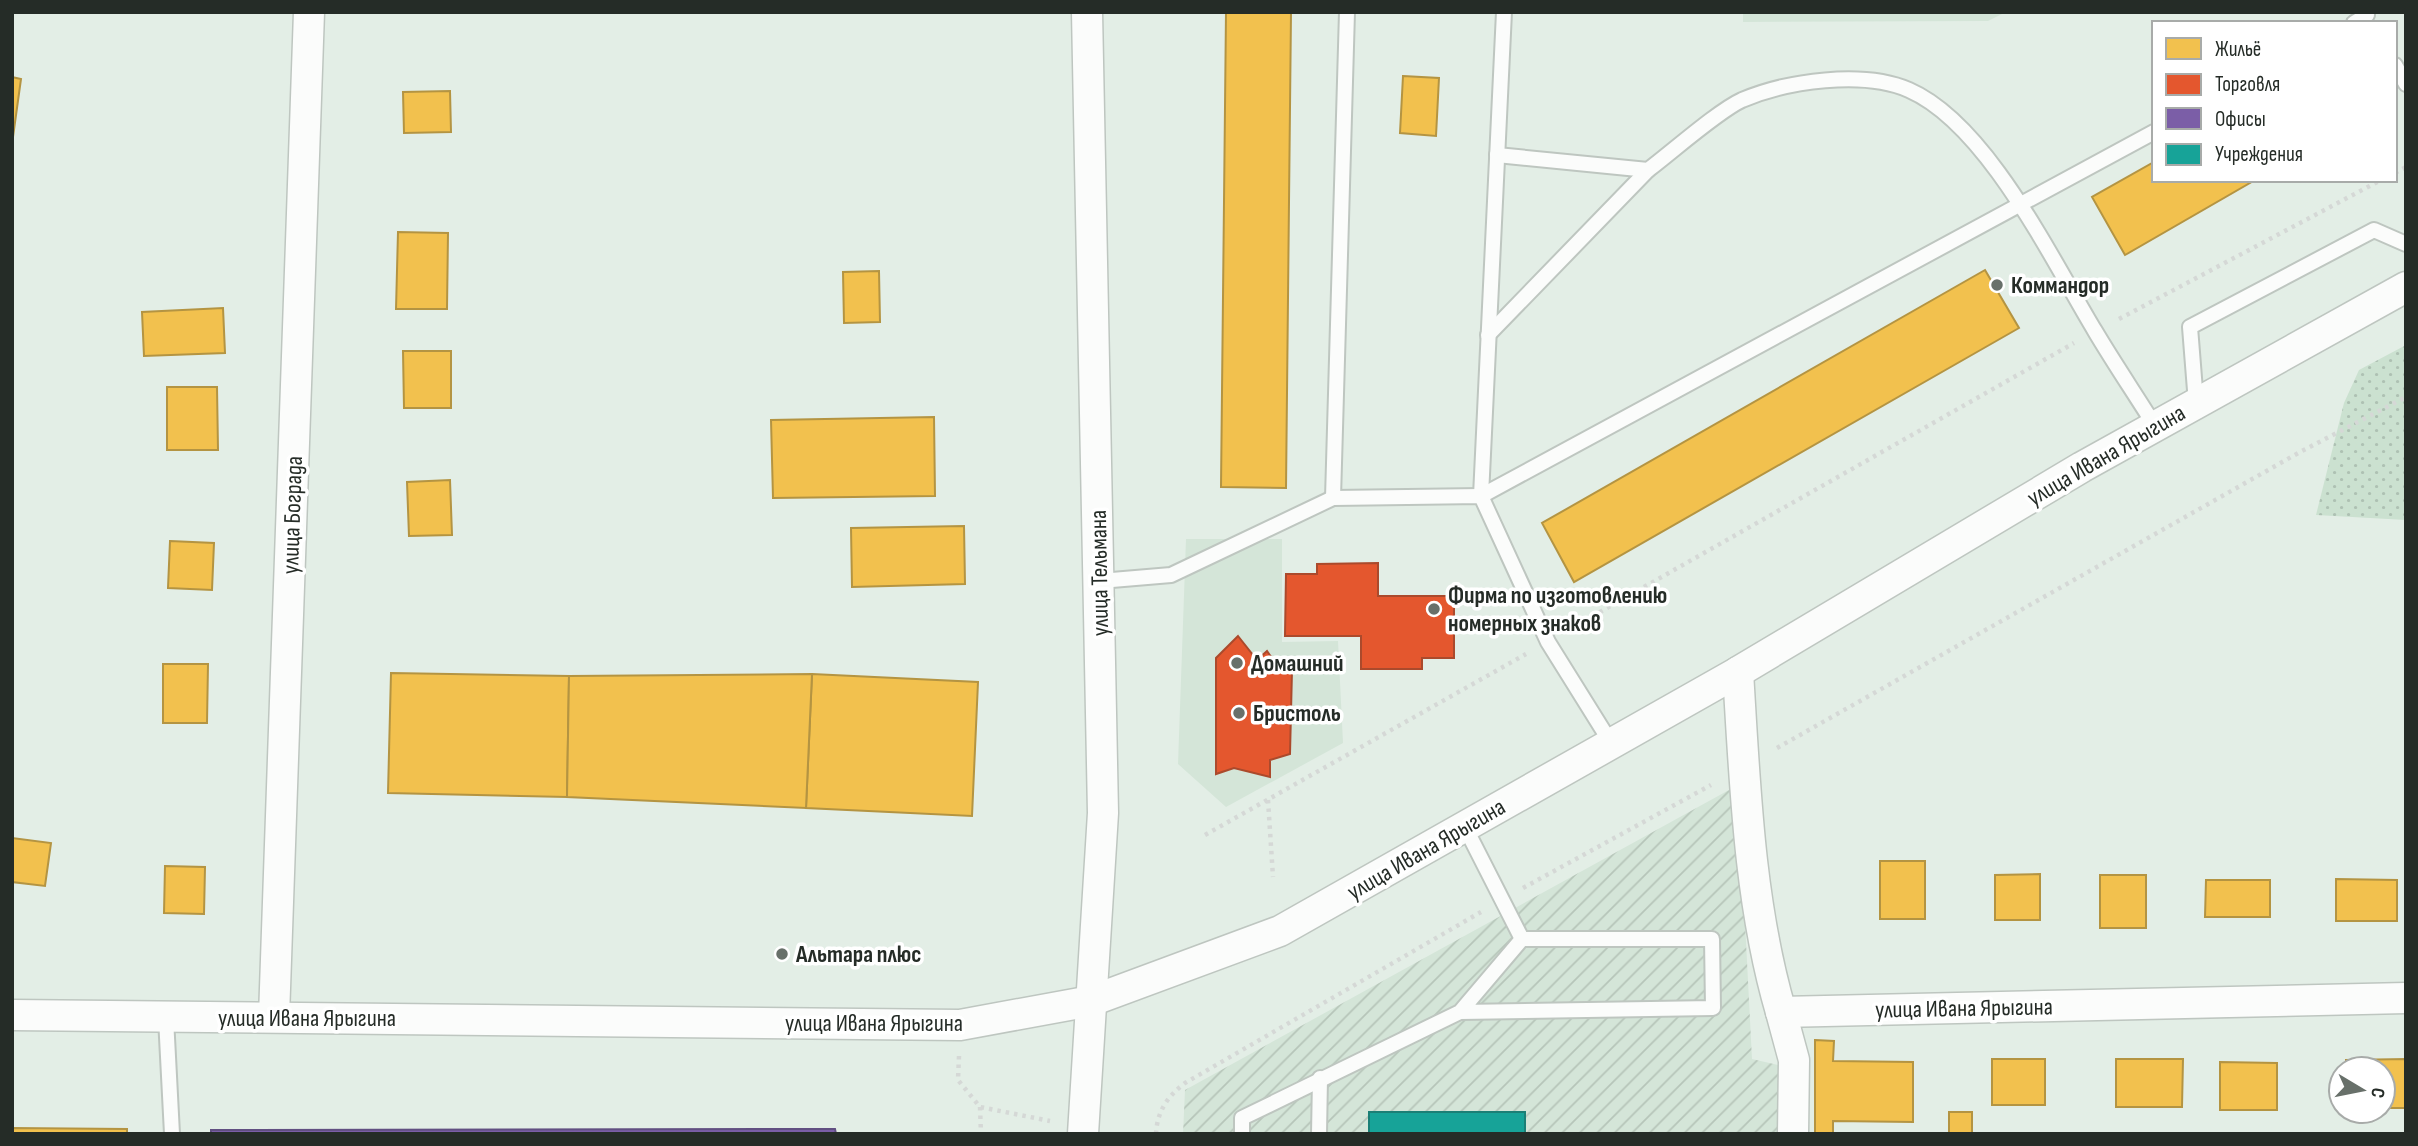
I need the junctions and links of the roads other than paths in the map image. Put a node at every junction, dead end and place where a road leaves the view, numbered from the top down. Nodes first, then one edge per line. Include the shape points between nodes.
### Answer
1 (309, 12) edge
2 (1087, 12) edge
3 (1347, 12) edge
4 (1504, 12) edge
5 (2397, 68) edge
6 (2406, 84) edge
7 (2152, 133) edge
8 (1497, 155) junction
9 (1648, 170) junction
10 (2021, 204) junction
11 (2406, 244) edge
12 (2406, 287) edge
13 (1488, 335) junction
14 (2196, 403) junction
15 (2155, 426) junction
16 (1481, 496) junction
17 (1334, 498) junction
18 (1100, 581) junction
19 (1738, 672) junction
20 (1611, 743) junction
21 (1465, 827) junction
22 (1522, 939) junction
23 (2406, 998) edge
24 (1091, 1001) junction
25 (1460, 1012) junction
26 (1781, 1012) junction
27 (12, 1014) edge
28 (274, 1017) junction
29 (166, 1018) junction
30 (1320, 1078) junction
31 (172, 1134) edge
32 (1083, 1134) edge
33 (1242, 1134) edge
34 (1319, 1134) edge
35 (1793, 1134) edge

1 - 28 street, улица Бограда
2 - 18 street, улица Тельмана
3 - 17 lane
4 - 8 lane
5 - 6 lane
7 - 10 lane
8 - 9 lane
8 - 13 lane
9 - 10 lane via 1741,101 1796,84 1846,78 1908,90 1954,120
9 - 13 lane
10 - 15 lane
10 - 16 lane
11 - 14 lane via 2374,230 2190,327
12 - 14 street, улица Ивана Ярыгина
13 - 16 lane
14 - 15 street, улица Ивана Ярыгина
15 - 19 street, улица Ивана Ярыгина
16 - 17 lane
16 - 20 lane via 1548,642
17 - 18 lane via 1171,575
18 - 24 street, улица Тельмана via 1102,813
19 - 20 street, улица Ивана Ярыгина
19 - 26 street via 1764,953
20 - 21 street, улица Ивана Ярыгина
21 - 22 lane
21 - 24 street, улица Ивана Ярыгина via 1280,931
22 - 25 lane
22 - 25 lane via 1712,939 1713,1008
23 - 26 street, улица Ивана Ярыгина
24 - 28 street, улица Ивана Ярыгина via 960,1025
24 - 32 street, улица Тельмана
25 - 30 lane
26 - 35 street via 1794,1059
27 - 29 street, улица Ивана Ярыгина
28 - 29 street, улица Ивана Ярыгина
29 - 31 lane
30 - 33 lane via 1242,1118
30 - 34 lane

